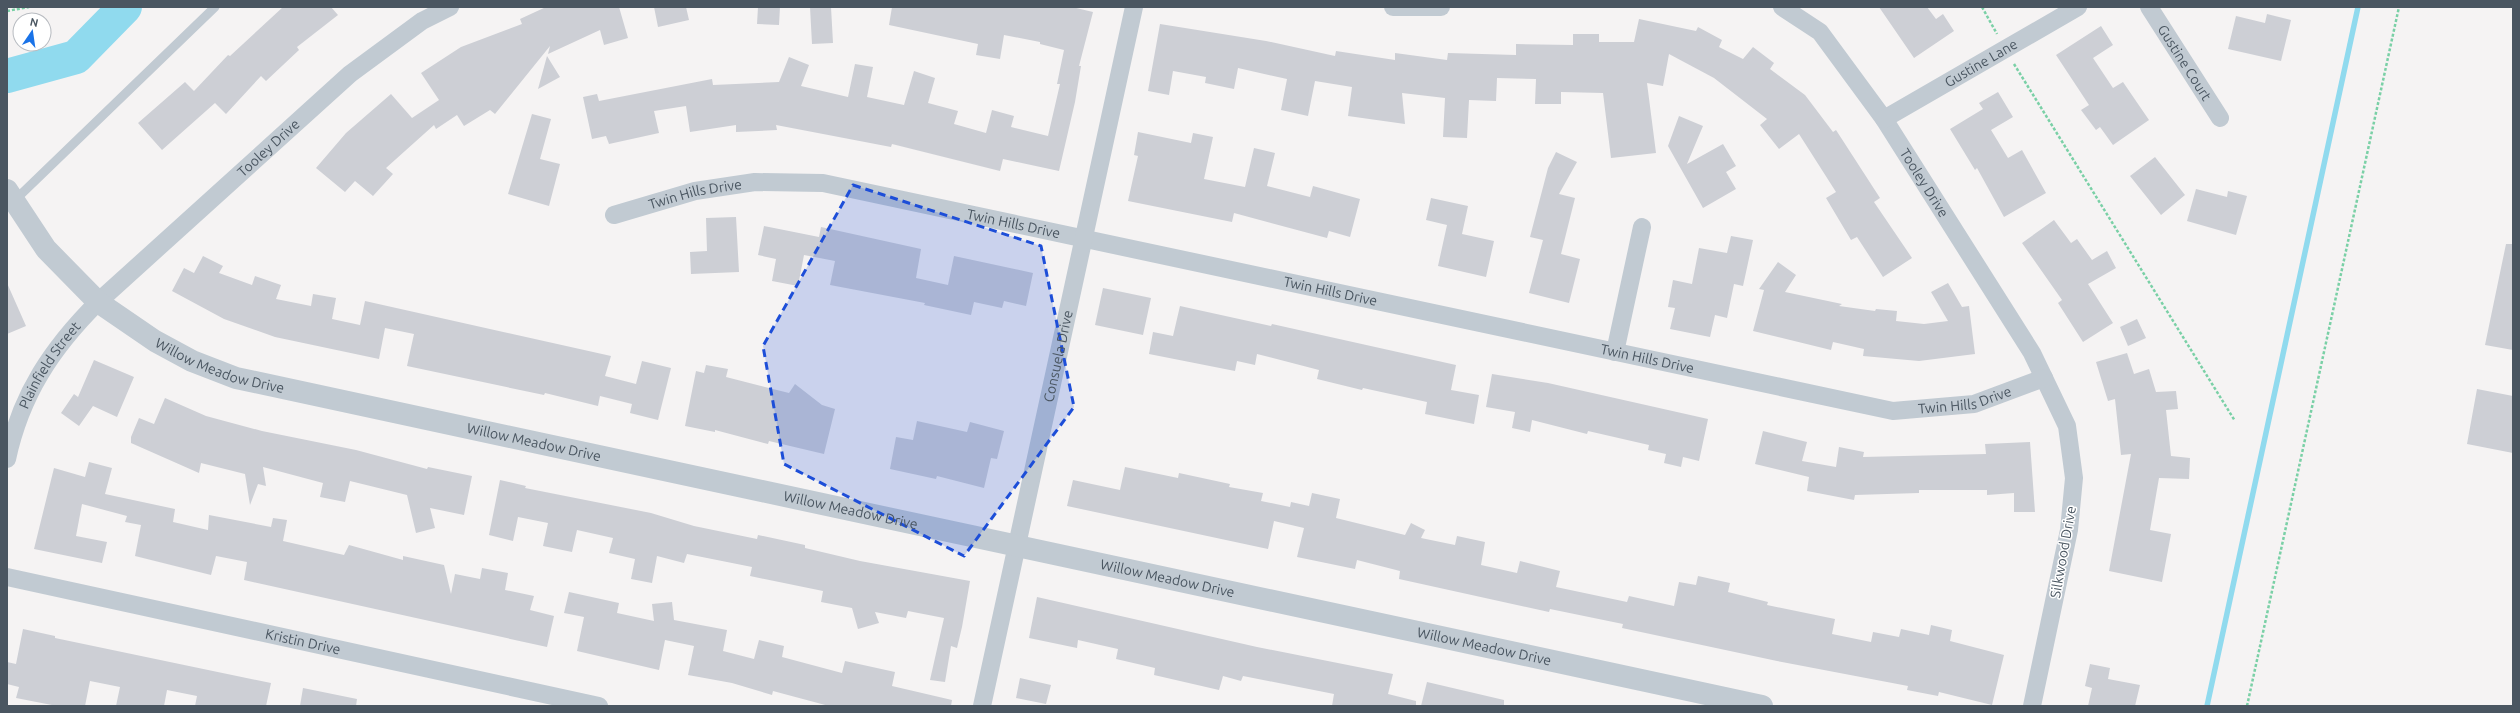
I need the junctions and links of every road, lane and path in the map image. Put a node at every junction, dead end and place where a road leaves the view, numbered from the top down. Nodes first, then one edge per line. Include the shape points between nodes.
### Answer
1 (29, 7) edge
2 (215, 7) edge
3 (450, 7) edge
4 (1134, 7) edge
5 (1393, 7) edge
6 (1441, 7) edge
7 (1782, 7) edge
8 (1982, 7) edge
9 (2078, 7) edge
10 (2149, 7) edge
11 (2399, 7) edge
12 (7, 11) edge
13 (2005, 49) junction
14 (2220, 118) dead end
15 (1884, 119) junction
16 (11, 195) edge
17 (614, 215) dead end
18 (1642, 227) dead end
19 (1084, 239) junction
20 (98, 302) junction
21 (1615, 352) junction
22 (2044, 378) junction
23 (2235, 421) dead end
24 (7, 459) edge
25 (1017, 545) junction
26 (7, 577) edge
27 (599, 706) edge
28 (982, 706) edge
29 (1762, 706) edge
30 (2032, 706) edge
31 (2247, 706) edge

1 - 12 path
2 - 16 lane
3 - 20 street, Tooley Drive via 422,21 350,74
4 - 19 street, Consuela Drive
5 - 6 street
7 - 15 street, Tooley Drive via 1820,32
8 - 13 path
9 - 13 street, Gustine Lane
10 - 14 street, Gustine Court
11 - 31 path
13 - 15 street, Gustine Lane
13 - 23 path
15 - 22 street, Tooley Drive via 2032,353
16 - 20 street, Willow Meadow Drive via 46,249
17 - 19 street, Twin Hills Drive via 695,191 756,182 823,183
18 - 21 street
19 - 21 street, Twin Hills Drive
19 - 25 street, Consuela Drive
20 - 24 street, Plainfield Street via 73,327 46,362 22,409 13,432
20 - 25 street, Willow Meadow Drive via 155,341 192,361 236,378
21 - 22 street, Twin Hills Drive via 1893,411 1974,404
22 - 30 street, Silkwood Drive via 2067,426 2074,478 2069,530
25 - 28 street, Consuela Drive
25 - 29 street, Willow Meadow Drive
26 - 27 street, Kristin Drive

